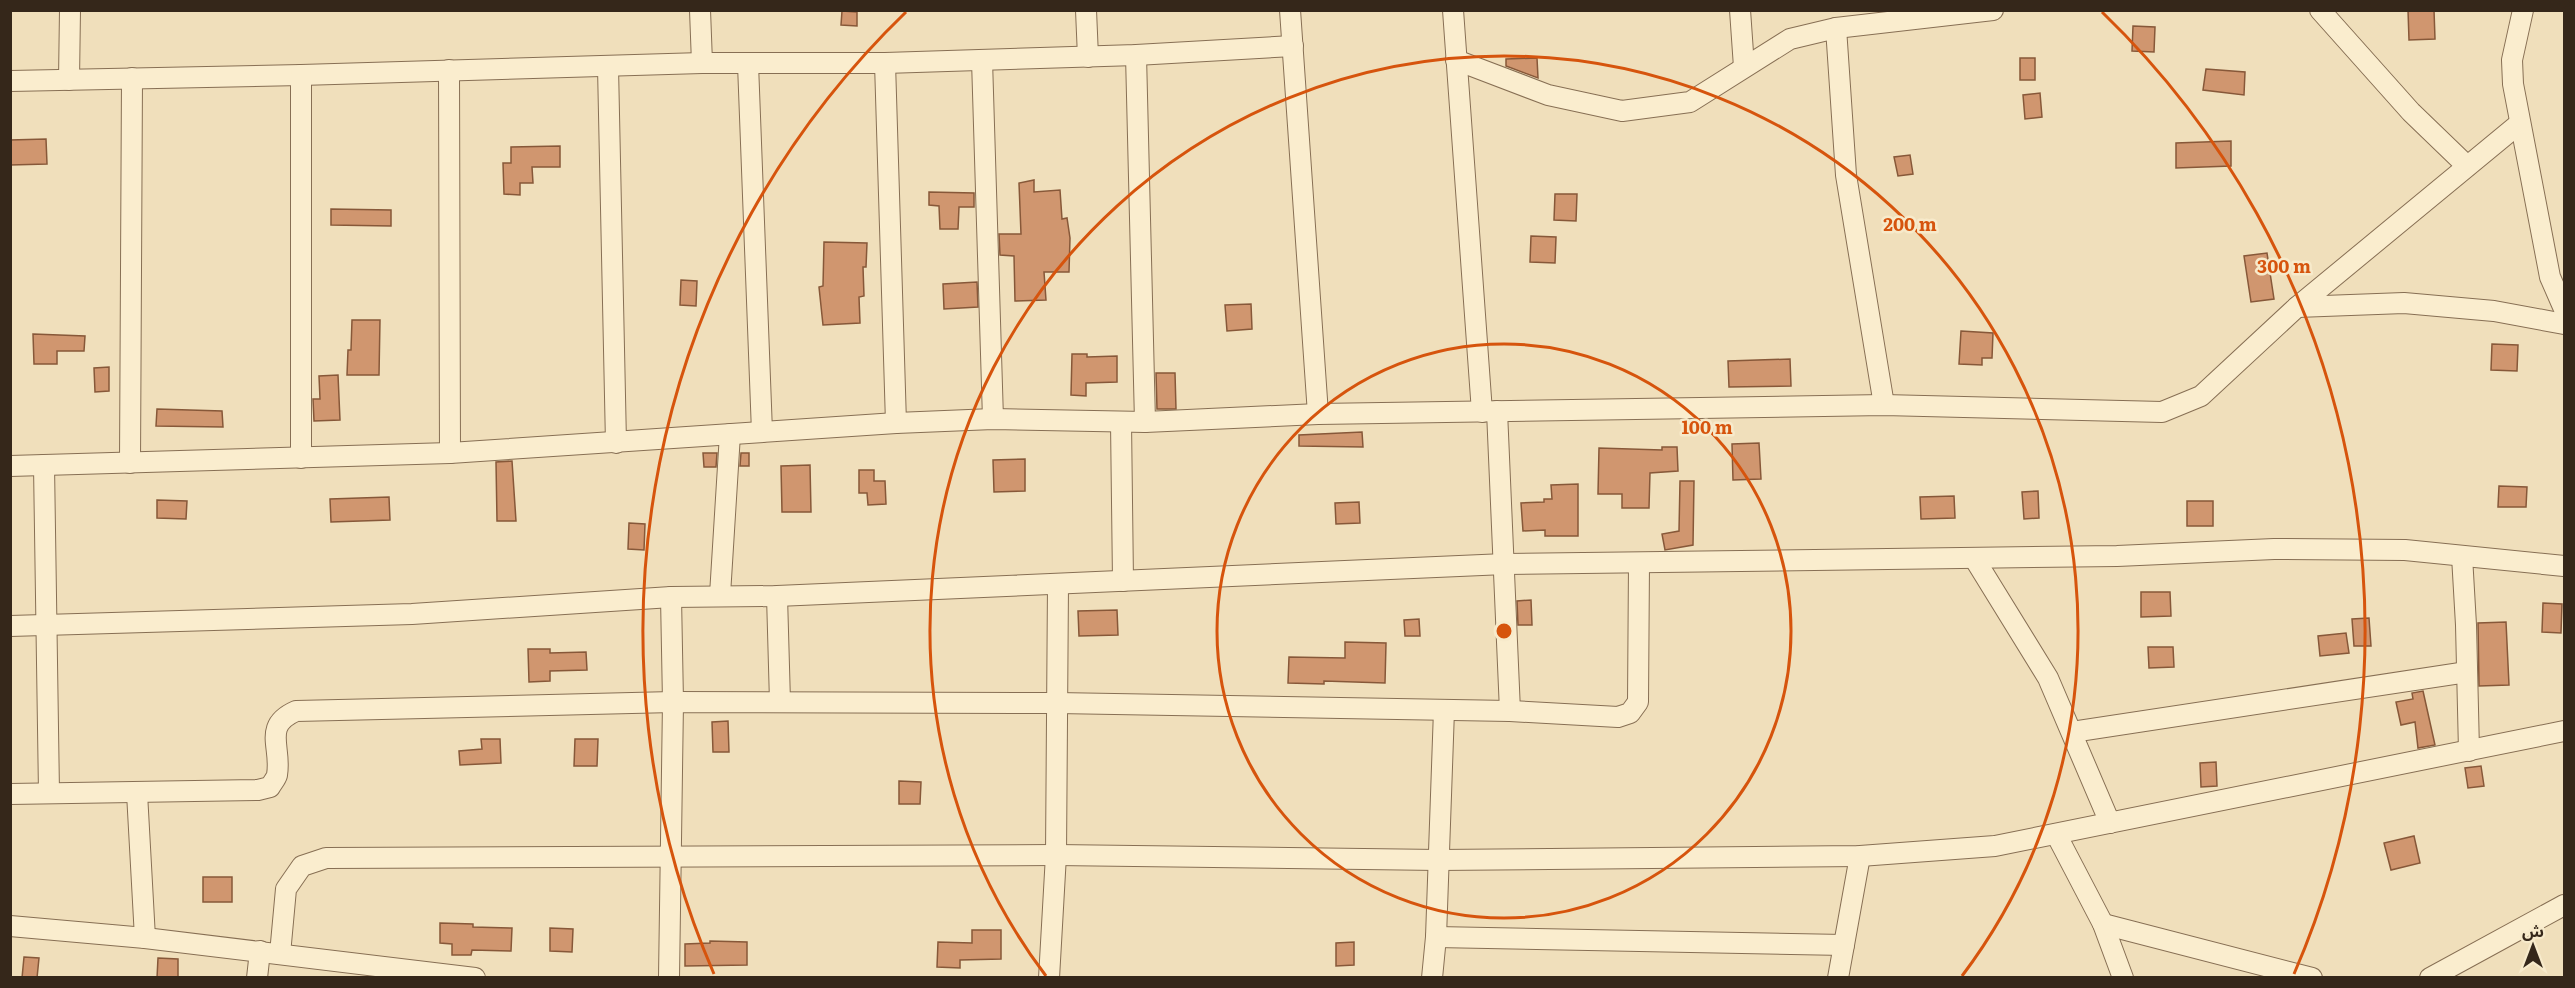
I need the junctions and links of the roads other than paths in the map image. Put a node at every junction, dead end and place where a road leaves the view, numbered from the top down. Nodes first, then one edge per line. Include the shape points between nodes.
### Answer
1 (70, 10) edge
2 (700, 10) edge
3 (1086, 10) edge
4 (1290, 10) edge
5 (1453, 10) edge
6 (1740, 10) edge
7 (1993, 10) edge
8 (2320, 10) edge
9 (2523, 10) edge
10 (1836, 28) junction
11 (1293, 46) junction
12 (1136, 55) junction
13 (1088, 57) junction
14 (982, 60) junction
15 (1456, 60) junction
16 (702, 63) junction
17 (885, 63) junction
18 (748, 64) junction
19 (608, 67) junction
20 (1744, 67) junction
21 (449, 70) junction
22 (301, 75) junction
23 (132, 78) junction
24 (69, 80) junction
25 (10, 81) edge
26 (2520, 123) junction
27 (2467, 166) junction
28 (2297, 308) junction
29 (2565, 309) edge
30 (2565, 324) edge
31 (1884, 405) junction
32 (1490, 411) junction
33 (1318, 414) junction
34 (993, 419) junction
35 (1121, 422) junction
36 (1145, 422) junction
37 (896, 423) junction
38 (762, 432) junction
39 (730, 434) junction
40 (616, 443) junction
41 (450, 453) junction
42 (301, 458) junction
43 (130, 463) junction
44 (44, 465) junction
45 (10, 466) edge
46 (2462, 556) junction
47 (1974, 558) junction
48 (1639, 563) junction
49 (1504, 564) junction
50 (2565, 566) edge
51 (1123, 581) junction
52 (1058, 584) junction
53 (720, 596) junction
54 (777, 596) junction
55 (671, 597) junction
56 (46, 625) junction
57 (10, 626) edge
58 (2467, 672) junction
59 (673, 702) junction
60 (780, 702) junction
61 (1057, 703) junction
62 (1444, 710) junction
63 (1510, 711) junction
64 (2565, 731) edge
65 (2072, 732) junction
66 (2469, 751) junction
67 (48, 793) junction
68 (137, 793) junction
69 (10, 794) edge
70 (2110, 823) junction
71 (2056, 834) junction
72 (1056, 855) junction
73 (672, 856) junction
74 (1860, 856) junction
75 (1438, 860) junction
76 (2565, 905) edge
77 (2103, 924) junction
78 (10, 926) edge
79 (1437, 937) junction
80 (145, 938) junction
81 (1844, 945) junction
82 (270, 952) junction
83 (257, 978) edge
84 (475, 978) edge
85 (669, 978) edge
86 (1049, 978) edge
87 (1432, 978) edge
88 (1838, 978) edge
89 (2123, 978) edge
90 (2312, 978) edge
91 (2430, 978) edge

1 - 24 street
2 - 16 street
3 - 13 street
4 - 11 street
5 - 15 street
6 - 20 street
7 - 10 street
8 - 27 street via 2411,112
9 - 26 street via 2512,60
10 - 20 street via 1790,39
10 - 31 street via 1846,175
11 - 12 street
11 - 33 street
12 - 13 street
12 - 36 street
13 - 14 street
14 - 17 street
14 - 34 street
15 - 20 street via 1548,95 1622,111 1690,102
15 - 32 street
16 - 18 street
16 - 19 street
17 - 18 street
17 - 37 street
18 - 38 street
19 - 21 street
19 - 40 street
21 - 22 street
21 - 41 street
22 - 23 street
22 - 42 street
23 - 24 street
23 - 43 street
24 - 25 street
26 - 27 street
26 - 29 street via 2550,277
27 - 28 street
28 - 30 street via 2404,303 2494,311
28 - 31 street via 2200,396 2162,412
31 - 32 street
32 - 33 street
32 - 49 street
33 - 36 street
34 - 35 street
34 - 37 street
35 - 36 street
35 - 51 street
37 - 38 street
38 - 39 street
39 - 40 street
39 - 53 street
40 - 41 street
41 - 42 street
42 - 43 street
43 - 44 street
44 - 45 street
44 - 56 street
46 - 47 street via 2405,550 2274,549
46 - 50 street
46 - 58 street
47 - 48 street
47 - 65 street via 2048,678
48 - 49 street
48 - 63 street via 1638,702 1630,713 1618,717
49 - 51 street
49 - 63 street
51 - 52 street
52 - 54 street
52 - 61 street
53 - 54 street
53 - 55 street
54 - 60 street
55 - 56 street via 412,614
55 - 59 street
56 - 57 street
56 - 67 street
58 - 65 street
58 - 66 street
59 - 60 street
59 - 68 street via 296,711 283,717 276,729 277,776 270,787
59 - 73 street
60 - 61 street
61 - 62 street
61 - 72 street
62 - 63 street
62 - 75 street
64 - 66 street
65 - 70 street
66 - 70 street
67 - 68 street
67 - 69 street
68 - 80 street
70 - 71 street
71 - 74 street via 1995,846
71 - 77 street
72 - 73 street
72 - 75 street
72 - 86 street
73 - 82 street via 326,858 302,866 286,889
73 - 85 street
74 - 75 street
74 - 81 street
75 - 79 street
76 - 91 street
77 - 89 street
77 - 90 street
78 - 80 street
79 - 81 street
79 - 87 street
80 - 82 street
81 - 88 street
82 - 83 street
82 - 84 street

